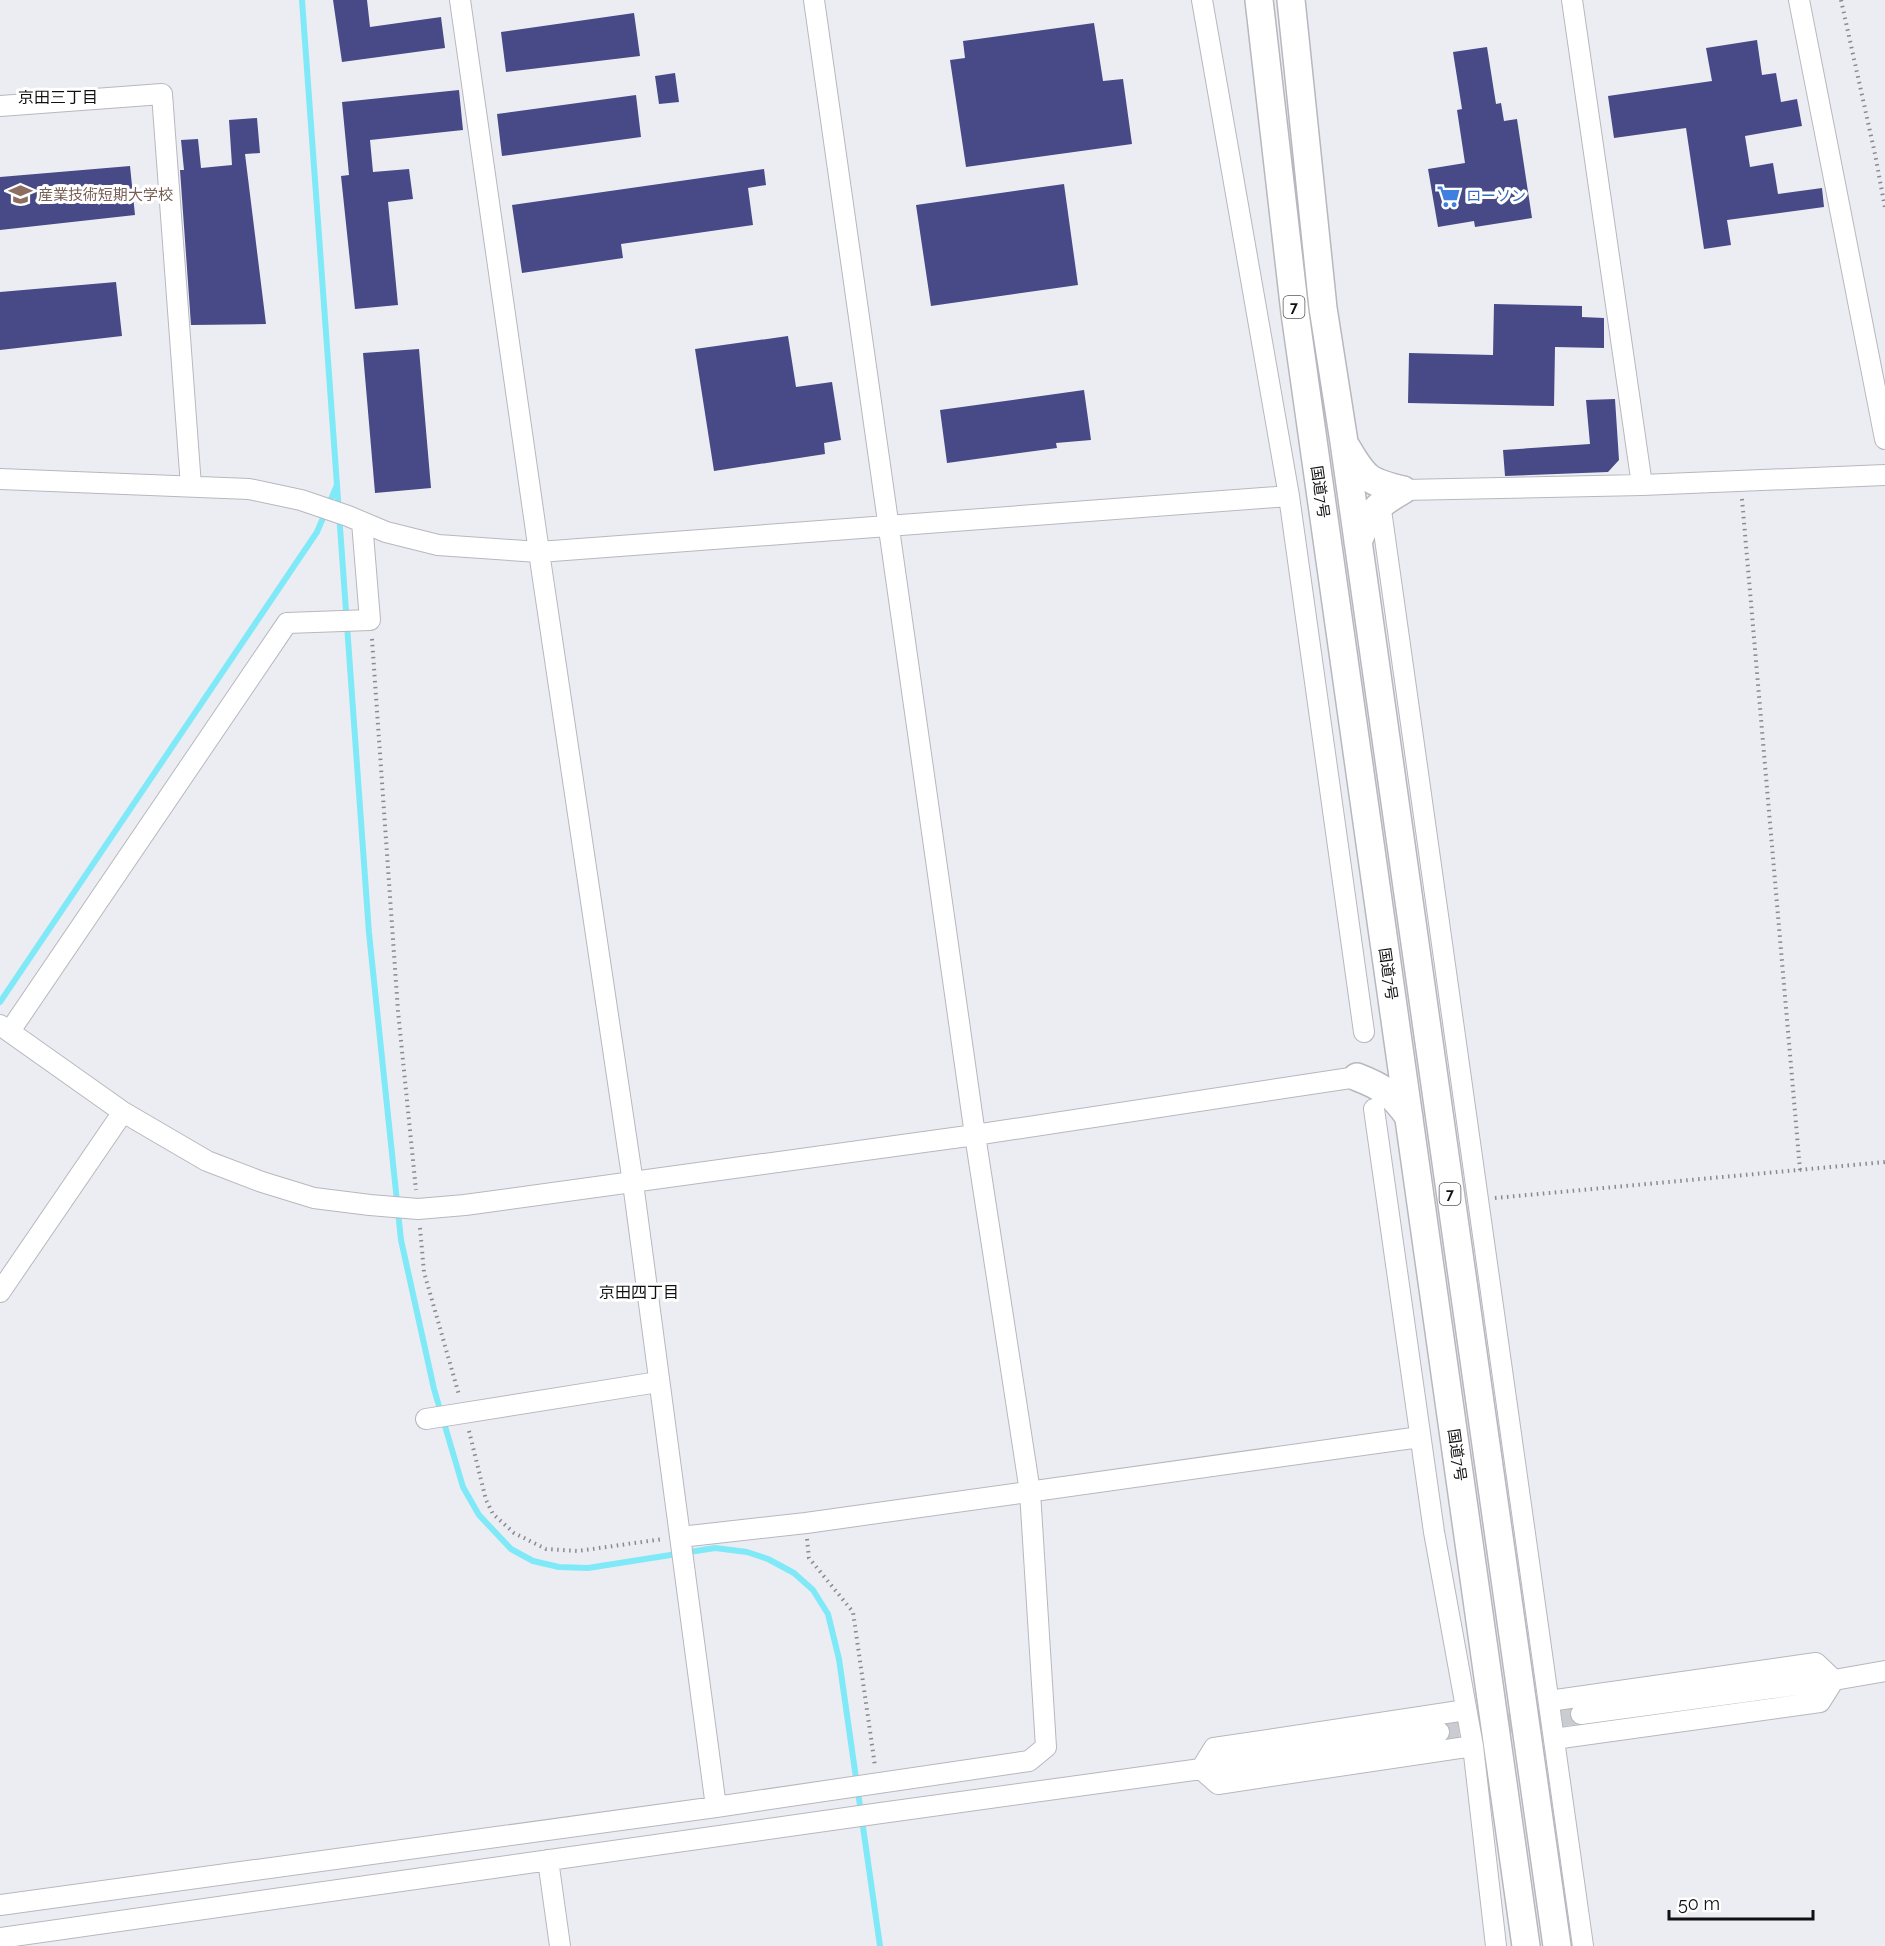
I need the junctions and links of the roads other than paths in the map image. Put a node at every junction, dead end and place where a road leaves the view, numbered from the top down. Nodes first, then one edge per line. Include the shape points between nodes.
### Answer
1 (460, 0) edge
2 (814, 0) edge
3 (1202, 0) edge
4 (1259, 0) edge
5 (1291, 0) edge
6 (1572, 0) edge
7 (1799, 0) edge
8 (0, 106) edge
9 (1885, 439) edge
10 (1344, 442) junction
11 (1885, 475) edge
12 (0, 479) edge
13 (1642, 485) junction
14 (191, 486) junction
15 (1290, 496) junction
16 (1392, 496) junction
17 (355, 519) junction
18 (888, 525) junction
19 (1358, 542) junction
20 (539, 552) junction
21 (1395, 1027) junction
22 (5, 1028) edge
23 (1364, 1032) dead end
24 (1357, 1077) junction
25 (1374, 1108) dead end
26 (123, 1112) junction
27 (1410, 1118) junction
28 (975, 1135) junction
29 (633, 1183) junction
30 (0, 1292) edge
31 (658, 1383) junction
32 (426, 1419) dead end
33 (1420, 1437) junction
34 (1030, 1492) junction
35 (680, 1537) junction
36 (1885, 1671) edge
37 (1834, 1680) junction
38 (1549, 1701) junction
39 (1466, 1710) junction
40 (1581, 1714) tunnel mouth
41 (1439, 1732) tunnel mouth
42 (1554, 1738) junction
43 (1473, 1746) junction
44 (1201, 1769) junction
45 (716, 1807) junction
46 (548, 1860) junction
47 (0, 1905) edge
48 (0, 1938) edge
49 (560, 1946) edge
50 (1496, 1946) edge
51 (1526, 1946) edge
52 (1557, 1946) edge
53 (1583, 1946) edge

1 - 20 street
2 - 18 street
3 - 15 street
4 - 21 highway, 国道7号 / 7 via 1295,313
5 - 10 highway, 国道7号 / 7 via 1323,308
6 - 13 street
7 - 9 street
8 - 14 street via 162,94
10 - 16 highway via 1361,472
10 - 19 highway, 国道7号 / 7
11 - 13 street
12 - 14 street
13 - 16 street
14 - 17 street via 249,489 301,500
15 - 18 street
15 - 23 street
16 - 19 highway via 1367,519
16 - 38 street via 1480,1199
17 - 20 street via 386,532 438,545
17 - 22 street via 370,620 287,623
18 - 20 street
18 - 28 street
19 - 52 highway, 国道7号 / 7
20 - 29 street
21 - 24 highway via 1389,1052 1380,1066
21 - 27 highway, 国道7号 / 7
22 - 26 street
24 - 27 highway via 1380,1086
24 - 28 street
25 - 33 street
26 - 29 street via 207,1161 314,1198 418,1209
26 - 30 street
27 - 51 highway, 国道7号 / 7
28 - 29 street
28 - 34 street
29 - 31 street
31 - 32 street
31 - 35 street
33 - 34 street
33 - 39 street
34 - 35 street
34 - 45 street via 1046,1748 1029,1761
35 - 45 street
36 - 37 street
37 - 38 street via 1816,1663
37 - 40 street
37 - 42 street via 1820,1702
38 - 42 street
39 - 43 street
39 - 44 street via 1214,1748
41 - 44 street
42 - 53 street
43 - 44 street via 1218,1785
43 - 50 street
44 - 46 street
45 - 47 street
46 - 48 street
46 - 49 street

